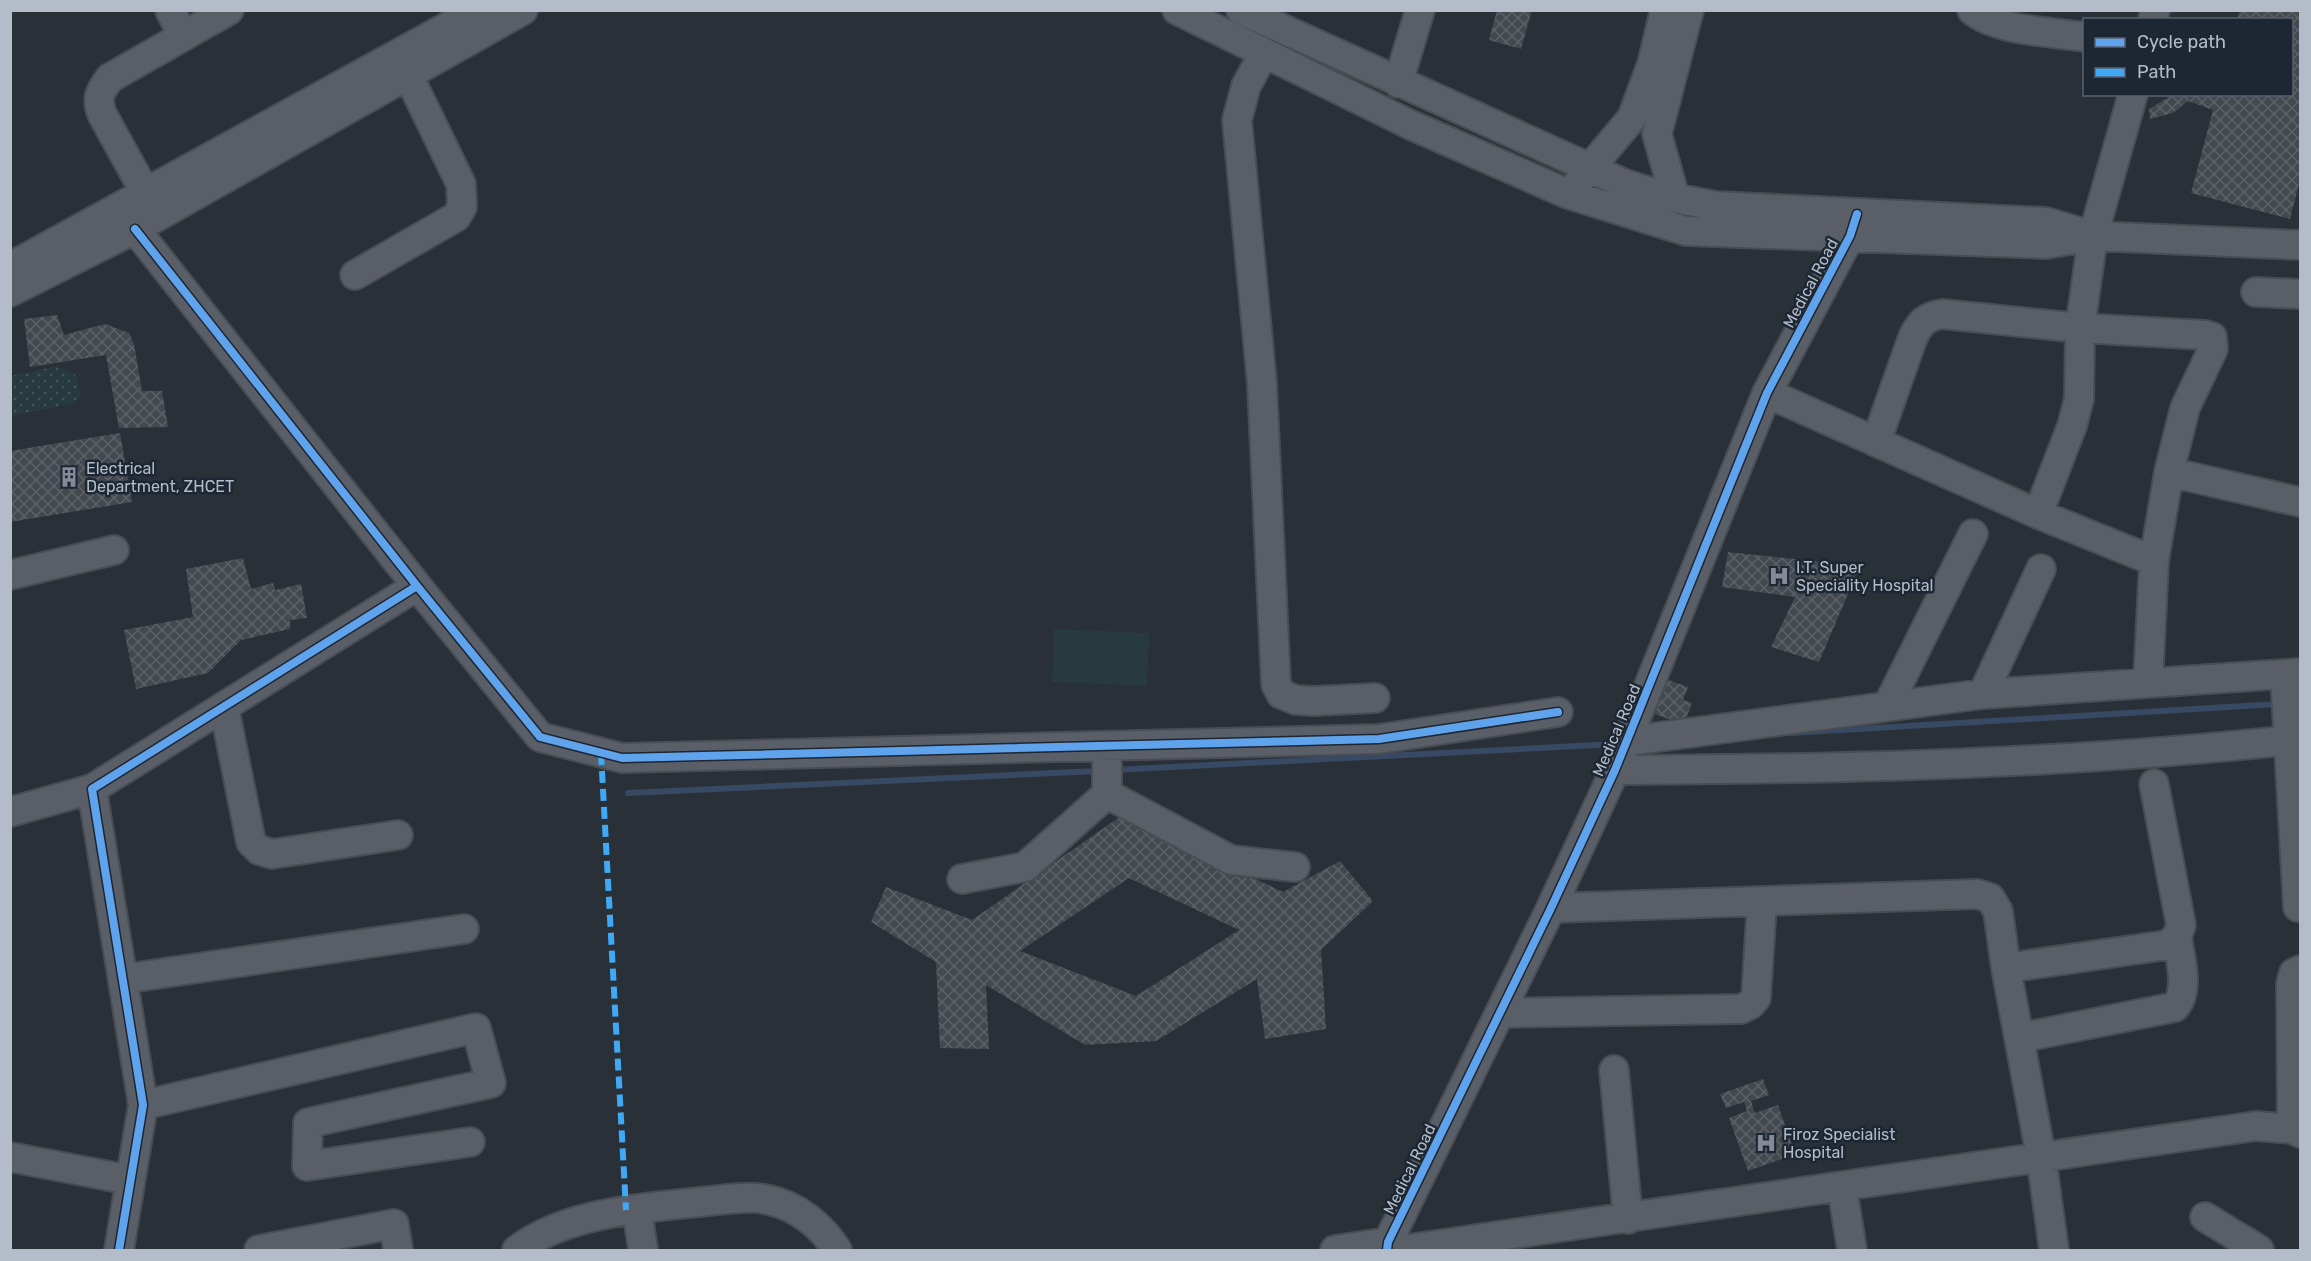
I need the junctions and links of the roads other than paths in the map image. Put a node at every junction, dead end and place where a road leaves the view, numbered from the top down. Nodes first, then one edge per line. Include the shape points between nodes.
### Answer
1 (170, 10) edge
2 (229, 10) edge
3 (478, 10) edge
4 (523, 10) edge
5 (1177, 10) edge
6 (1242, 10) edge
7 (1420, 10) edge
8 (1665, 10) edge
9 (1689, 10) edge
10 (1972, 10) edge
11 (183, 36) junction
12 (2083, 37) edge
13 (1264, 53) junction
14 (408, 75) junction
15 (1398, 83) junction
16 (2132, 96) edge
17 (1591, 169) junction
18 (145, 192) junction
19 (1568, 194) junction
20 (1675, 198) junction
21 (1853, 225) junction
22 (135, 229) junction
23 (2093, 236) junction
24 (2301, 245) edge
25 (10, 267) edge
26 (355, 275) dead end
27 (10, 292) edge
28 (2256, 292) dead end
29 (2301, 294) edge
30 (2080, 328) junction
31 (1767, 393) junction
32 (1876, 441) junction
33 (2169, 472) junction
34 (2301, 502) edge
35 (2038, 514) junction
36 (1973, 534) dead end
37 (114, 550) dead end
38 (2154, 561) junction
39 (2041, 569) dead end
40 (10, 575) edge
41 (417, 586) junction
42 (2148, 683) junction
43 (1983, 694) junction
44 (1375, 698) dead end
45 (1888, 705) junction
46 (224, 707) junction
47 (2291, 709) edge
48 (1558, 711) dead end
49 (1628, 741) junction
50 (1107, 746) junction
51 (1614, 770) junction
52 (2154, 784) dead end
53 (92, 789) junction
54 (1107, 794) junction
55 (10, 812) edge
56 (398, 835) dead end
57 (1295, 867) dead end
58 (962, 879) dead end
59 (1762, 902) junction
60 (2298, 907) dead end
61 (1551, 908) junction
62 (464, 929) dead end
63 (2177, 937) junction
64 (2006, 968) junction
65 (2301, 970) edge
66 (123, 979) junction
67 (1500, 1013) junction
68 (2019, 1038) junction
69 (1614, 1070) dead end
70 (143, 1105) junction
71 (2296, 1131) edge
72 (470, 1142) dead end
73 (2041, 1156) junction
74 (10, 1157) edge
75 (130, 1180) junction
76 (1842, 1188) junction
77 (637, 1209) junction
78 (2205, 1217) dead end
79 (1628, 1219) junction
80 (125, 1247) edge
81 (1392, 1248) edge
82 (259, 1251) edge
83 (398, 1251) edge
84 (517, 1251) edge
85 (644, 1251) edge
86 (837, 1251) edge
87 (1335, 1251) edge
88 (1852, 1251) edge
89 (2055, 1251) edge
90 (2259, 1251) edge

1 - 11 street
2 - 11 street
3 - 18 street
4 - 14 street
5 - 13 street
6 - 15 street
7 - 15 street
8 - 17 street via 1652,64 1632,118
9 - 20 street via 1657,134
10 - 12 street via 2002,24
11 - 18 street via 110,78 99,92 102,114
13 - 19 street via 1411,125
13 - 44 street via 1246,86 1237,120 1262,384 1276,684 1281,694 1296,700
14 - 22 street
14 - 26 street via 461,184 462,207 456,217
15 - 17 street
16 - 23 street
17 - 19 street
17 - 20 street via 1625,184
18 - 25 street
19 - 21 street via 1686,231
20 - 21 street
21 - 23 street via 2046,244
21 - 31 street, Medical Road
22 - 27 street
22 - 41 street
23 - 24 street
23 - 30 street
28 - 29 street
30 - 32 street via 1942,314 1928,316 1913,337
30 - 33 street via 2212,338 2213,349 2185,408
30 - 35 street via 2079,399
31 - 32 street
31 - 49 street, Medical Road
32 - 35 street
33 - 34 street
33 - 38 street
35 - 38 street
36 - 45 street
37 - 40 street
38 - 42 street
39 - 43 street
41 - 46 street
41 - 50 street via 540,737 622,758
42 - 43 street
42 - 47 street
43 - 45 street
45 - 49 street
46 - 53 street
46 - 56 street via 251,842 259,850 282,853
47 - 51 street via 2082,758 1825,769
47 - 60 street
48 - 50 street via 1379,738
49 - 51 street, Medical Road
50 - 54 street
51 - 61 street, Medical Road
52 - 63 street via 2181,925
53 - 55 street
53 - 66 street
54 - 57 street via 1231,860
54 - 58 street via 1025,867
59 - 61 street
59 - 64 street via 1977,894 1990,898 1998,911
59 - 67 street via 1756,998 1741,1009
61 - 67 street, Medical Road
62 - 66 street
63 - 64 street via 2167,945
63 - 68 street via 2184,988 2175,1007
64 - 68 street
65 - 71 street via 2294,973 2291,984
66 - 70 street
67 - 81 street, Medical Road
68 - 73 street
69 - 79 street
70 - 72 street via 476,1028 491,1083 308,1123 307,1166
70 - 75 street
71 - 73 street via 2256,1126
73 - 76 street
73 - 89 street
74 - 75 street
75 - 80 street
76 - 79 street
76 - 88 street
77 - 84 street via 610,1212 532,1239
77 - 85 street
77 - 86 street via 767,1199 796,1209
78 - 90 street
79 - 81 street
81 - 87 street
82 - 83 street via 394,1224

